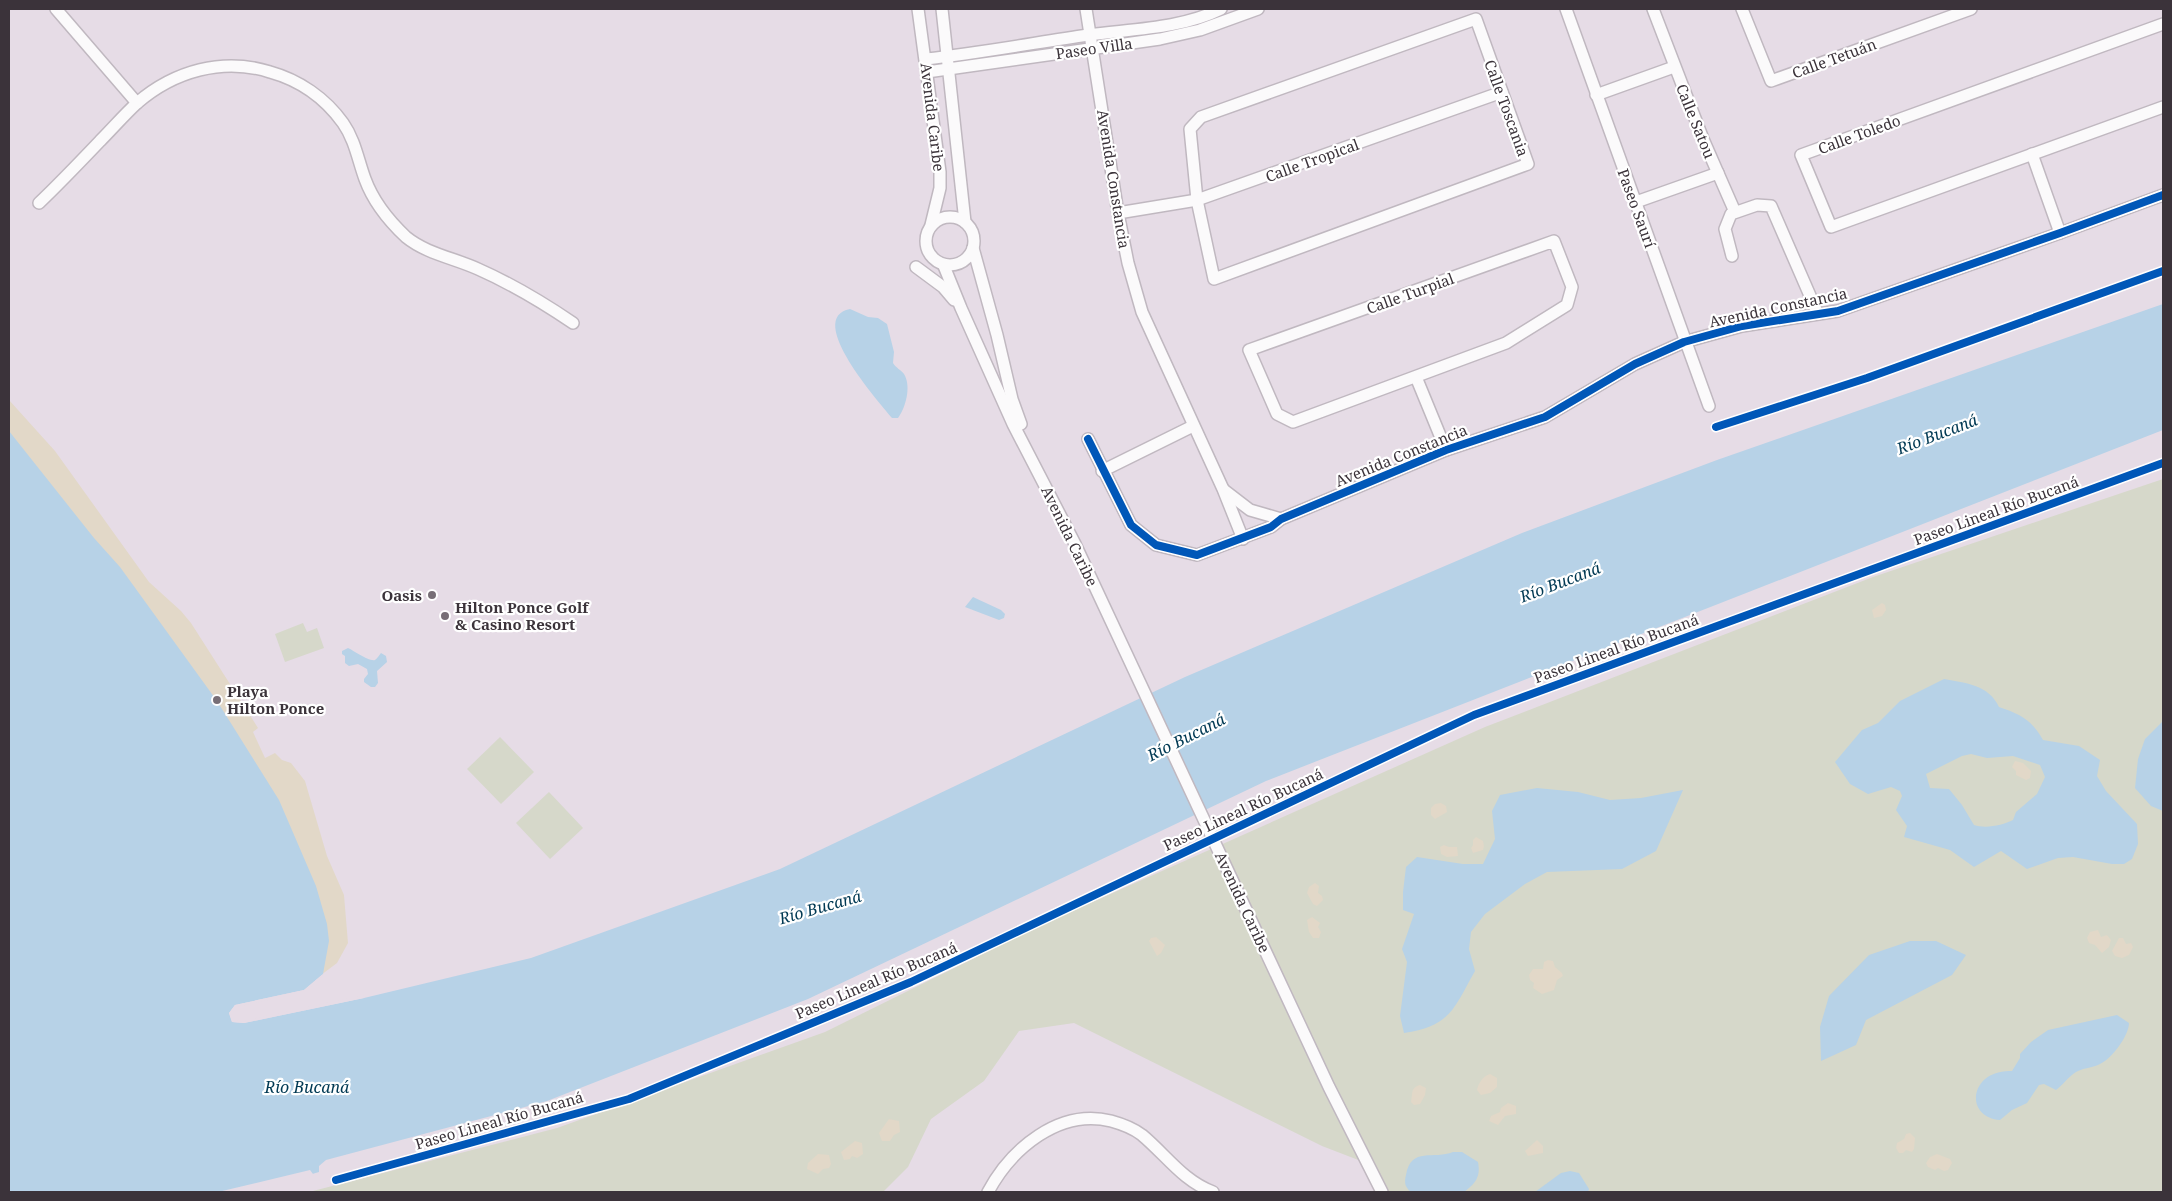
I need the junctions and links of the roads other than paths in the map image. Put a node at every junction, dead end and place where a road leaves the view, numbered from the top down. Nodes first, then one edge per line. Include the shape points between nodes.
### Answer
1 (56, 9) edge
2 (918, 9) edge
3 (942, 9) edge
4 (1086, 9) edge
5 (1221, 9) edge
6 (1258, 9) edge
7 (1566, 9) edge
8 (1653, 9) edge
9 (1742, 9) edge
10 (1971, 9) edge
11 (2163, 24) edge
12 (1090, 35) junction
13 (1092, 48) junction
14 (948, 56) junction
15 (926, 59) junction
16 (1674, 67) junction
17 (949, 69) junction
18 (927, 72) junction
19 (1502, 92) junction
20 (1596, 95) junction
21 (137, 103) junction
22 (2163, 106) edge
23 (2032, 154) junction
24 (1718, 173) junction
25 (2163, 195) edge
26 (1197, 200) junction
27 (1636, 202) junction
28 (39, 204) dead end
29 (1735, 212) junction
30 (1118, 213) junction
31 (965, 222) junction
32 (931, 225) junction
33 (2060, 233) junction
34 (973, 248) junction
35 (1732, 256) dead end
36 (944, 266) junction
37 (916, 267) dead end
38 (961, 308) junction
39 (1818, 314) junction
40 (573, 323) dead end
41 (1684, 342) junction
42 (1416, 377) junction
43 (1709, 406) dead end
44 (1194, 426) junction
45 (1088, 440) dead end
46 (1027, 450) junction
47 (1446, 450) junction
48 (1102, 471) junction
49 (1223, 489) junction
50 (1281, 519) junction
51 (1243, 539) junction
52 (988, 1192) edge
53 (1213, 1192) edge
54 (1382, 1192) edge

1 - 21 street
2 - 15 street, Avenida Caribe
3 - 14 street, Avenida Caribe
4 - 12 street, Avenida Constancia
5 - 12 street, Paseo Villa via 1154,28
6 - 13 street, Paseo Villa via 1200,30
7 - 20 street, Paseo Saurí
8 - 16 street, Calle Satou
9 - 10 street, Calle Tetuán via 1771,80
11 - 23 street, Calle Toledo via 1801,155 1830,227
12 - 13 street, Avenida Constancia
12 - 14 street, Paseo Villa
13 - 17 street, Paseo Villa
13 - 30 street, Avenida Constancia
14 - 15 street, Paseo Villa
14 - 17 street, Avenida Caribe
15 - 18 street, Avenida Caribe
16 - 20 street
16 - 24 street, Calle Satou
17 - 18 street, Paseo Villa
17 - 31 street, Avenida Caribe
18 - 32 street, Avenida Caribe via 940,172 940,188
19 - 26 street, Calle Tropical
19 - 26 street, Calle Toscania via 1476,19 1238,103 1201,117 1190,129
19 - 26 street, Calle Toscania via 1528,164 1214,278
20 - 27 street, Paseo Saurí
21 - 28 street
21 - 40 street via 181,76 209,67 235,65 284,76 316,95 339,118 352,138 375,200 408,238 422,248 508,282
22 - 23 street, Calle Toledo
23 - 33 street
24 - 27 street
24 - 29 street, Calle Satou
25 - 33 street, Avenida Constancia
26 - 30 street, Calle Tropical
27 - 41 street, Paseo Saurí
29 - 35 street via 1731,214 1725,230
29 - 39 street via 1757,205 1771,206
30 - 44 street, Avenida Constancia via 1142,312
31 - 32 street via 951,217
31 - 34 street via 973,234
32 - 36 street via 926,235 927,251
33 - 39 street, Avenida Constancia via 1875,299
34 - 36 street via 959,264
34 - 46 street, Avenida Caribe
36 - 38 street, Avenida Caribe
37 - 38 street via 943,287
38 - 46 street, Avenida Caribe
39 - 41 street, Avenida Constancia via 1742,326
41 - 43 street, Paseo Saurí
41 - 47 street, Avenida Constancia via 1635,364 1545,417
42 - 42 street, Calle Turpial via 1293,422 1277,414 1249,350 1554,241 1572,287 1567,305 1506,343
42 - 47 street
44 - 48 street
44 - 49 street, Avenida Constancia
45 - 48 street
46 - 54 street, Avenida Caribe
47 - 50 street, Avenida Constancia
48 - 51 street via 1131,525 1156,545 1197,555
49 - 50 street via 1250,510
49 - 51 street, Avenida Constancia
50 - 51 street, Avenida Constancia
52 - 53 street via 1004,1168 1030,1142 1061,1123 1088,1118 1118,1123 1141,1134 1183,1175

